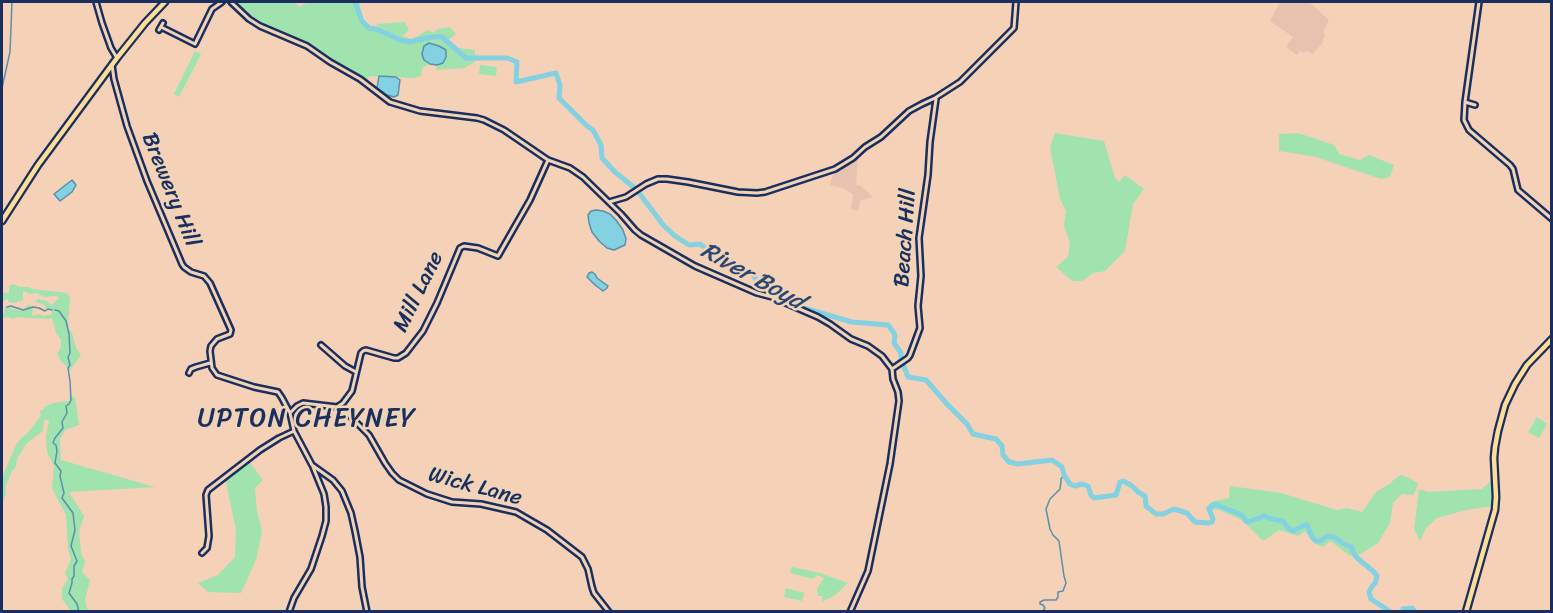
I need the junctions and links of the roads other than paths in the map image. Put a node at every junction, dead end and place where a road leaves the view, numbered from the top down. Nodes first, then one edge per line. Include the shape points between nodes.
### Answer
1 (96, 2) edge
2 (165, 2) edge
3 (222, 2) edge
4 (231, 2) edge
5 (1016, 2) edge
6 (1479, 2) edge
7 (161, 26) dead end
8 (117, 58) junction
9 (112, 65) junction
10 (935, 98) junction
11 (1465, 102) junction
12 (1475, 105) dead end
13 (548, 160) junction
14 (609, 202) junction
15 (1551, 219) edge
16 (2, 221) edge
17 (1551, 339) edge
18 (321, 345) dead end
19 (210, 363) junction
20 (892, 369) junction
21 (356, 372) junction
22 (189, 373) dead end
23 (337, 407) junction
24 (290, 413) junction
25 (294, 430) junction
26 (312, 465) junction
27 (202, 553) dead end
28 (289, 612) edge
29 (367, 612) edge
30 (609, 612) edge
31 (850, 612) edge
32 (1466, 612) edge

1 - 8 street
2 - 8 main road
3 - 7 street via 212,9 195,44
4 - 13 street via 249,20 307,46 390,102 420,111 484,120
5 - 10 street via 1010,33 960,82
6 - 11 street
8 - 9 main road
9 - 16 main road
9 - 19 street, Brewery Hill via 127,126 182,264 210,283 231,330 211,346
10 - 14 street via 909,111 881,137 835,169 771,190 738,192 653,180 634,193
10 - 20 street, Beach Hill via 920,238 920,328 910,355
11 - 12 street
11 - 15 street via 1466,125 1510,165 1518,190
13 - 14 street via 575,171
13 - 21 street, Mill Lane via 498,256 470,246 460,248 423,331 406,353 394,358 363,351
14 - 20 street via 641,235 695,266 818,317 868,346
17 - 32 main road via 1527,365 1504,407 1494,458 1495,510
18 - 21 street
19 - 22 street
19 - 24 street via 217,375 278,392
20 - 31 street via 899,401 890,464 868,571
21 - 23 street, Mill Lane via 352,392
23 - 24 street via 303,403
23 - 30 street, Wick Lane via 369,435 399,480 452,502 516,513 562,541 582,557 594,593
24 - 25 street
25 - 26 street
25 - 27 street via 260,450 208,490 209,536
26 - 28 street via 324,494 326,521 310,569
26 - 29 street via 337,485 351,513

